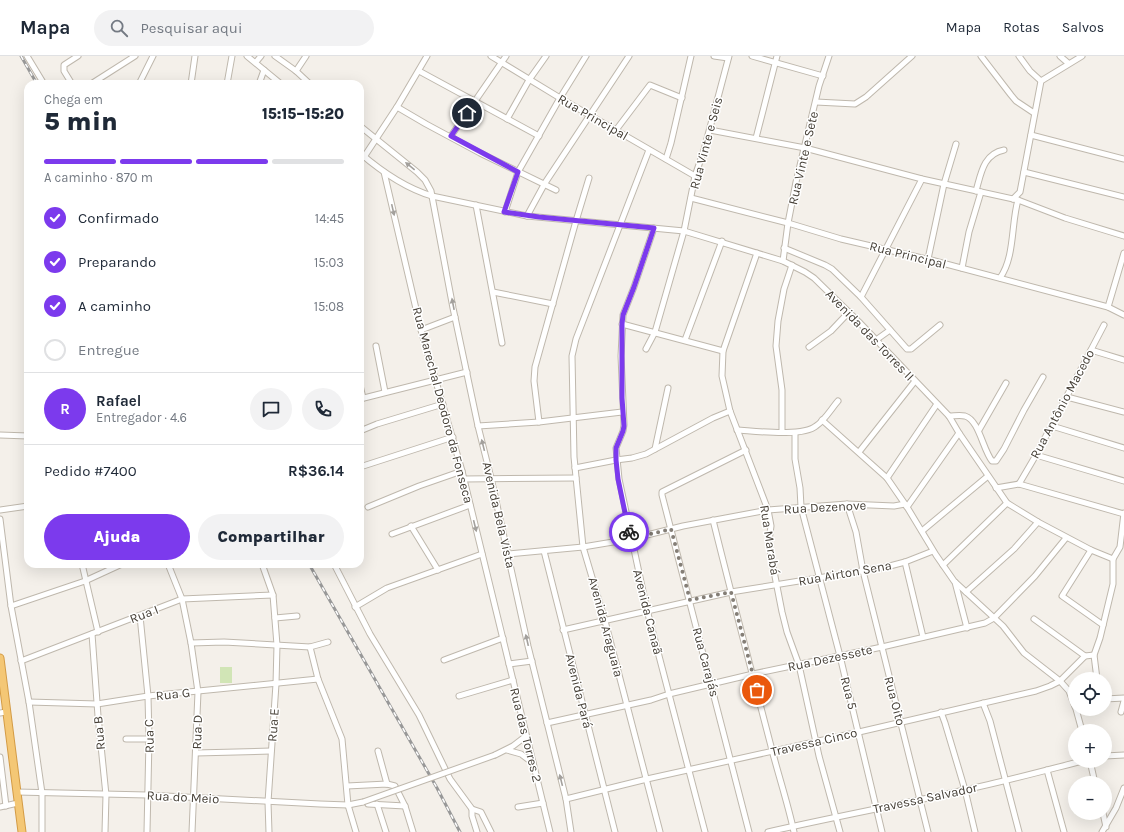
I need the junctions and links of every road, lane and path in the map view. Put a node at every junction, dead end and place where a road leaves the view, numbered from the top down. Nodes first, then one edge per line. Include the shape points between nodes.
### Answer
1 (28, 56) edge
2 (78, 56) edge
3 (135, 56) edge
4 (153, 56) edge
5 (196, 56) edge
6 (232, 56) edge
7 (247, 56) edge
8 (261, 56) edge
9 (275, 56) edge
10 (306, 56) edge
11 (428, 56) edge
12 (491, 56) edge
13 (506, 56) edge
14 (546, 56) edge
15 (586, 56) edge
16 (629, 56) edge
17 (691, 56) edge
18 (714, 56) edge
19 (752, 56) edge
20 (777, 56) edge
21 (829, 56) edge
22 (912, 56) edge
23 (981, 56) edge
24 (1019, 56) edge
25 (1060, 56) edge
26 (1082, 56) edge
27 (729, 57) edge
28 (256, 62) junction
29 (502, 62) junction
30 (776, 62) junction
31 (1068, 64) junction
32 (264, 70) junction
33 (296, 71) junction
34 (419, 71) junction
35 (823, 76) junction
36 (42, 80) edge
37 (70, 80) edge
38 (97, 80) edge
39 (141, 80) edge
40 (192, 80) edge
41 (228, 80) edge
42 (260, 80) edge
43 (276, 80) edge
44 (306, 80) edge
45 (530, 80) junction
46 (1040, 81) junction
47 (560, 98) junction
48 (682, 98) junction
49 (476, 102) junction
50 (816, 102) junction
51 (397, 107) junction
52 (1034, 113) junction
53 (589, 115) junction
54 (507, 119) junction
55 (364, 129) edge
56 (616, 130) junction
57 (710, 130) junction
58 (1031, 135) junction
59 (451, 136) junction
60 (539, 136) junction
61 (756, 138) junction
62 (376, 139) junction
63 (956, 144) dead end
64 (805, 148) junction
65 (649, 150) junction
66 (1004, 150) dead end
67 (364, 153) edge
68 (364, 157) edge
69 (666, 159) junction
70 (1124, 159) edge
71 (384, 172) junction
72 (518, 172) junction
73 (1024, 172) junction
74 (695, 176) junction
75 (589, 178) dead end
76 (922, 179) junction
77 (545, 183) junction
78 (944, 184) junction
79 (556, 190) dead end
80 (978, 192) junction
81 (432, 196) junction
82 (1124, 197) edge
83 (691, 198) junction
84 (1015, 200) junction
85 (476, 206) junction
86 (504, 212) junction
87 (527, 216) junction
88 (576, 221) junction
89 (788, 223) junction
90 (620, 225) junction
91 (654, 228) junction
92 (684, 231) junction
93 (1124, 236) edge
94 (722, 241) junction
95 (784, 248) junction
96 (885, 250) junction
97 (757, 253) junction
98 (1124, 253) edge
99 (928, 259) junction
100 (783, 261) junction
101 (792, 265) junction
102 (962, 268) junction
103 (1000, 278) junction
104 (493, 292) junction
105 (861, 297) junction
106 (553, 304) junction
107 (1108, 307) junction
108 (849, 312) junction
109 (1124, 315) edge
110 (455, 317) junction
111 (622, 324) junction
112 (940, 325) dead end
113 (1104, 325) dead end
114 (421, 330) junction
115 (890, 330) junction
116 (655, 332) junction
117 (685, 340) junction
118 (876, 340) junction
119 (502, 342) dead end
120 (376, 346) dead end
121 (809, 347) dead end
122 (646, 349) dead end
123 (1091, 350) junction
124 (723, 351) junction
125 (1124, 360) edge
126 (467, 372) junction
127 (1043, 377) dead end
128 (436, 379) junction
129 (915, 381) junction
130 (1006, 383) dead end
131 (668, 388) dead end
132 (385, 392) junction
133 (1067, 397) junction
134 (364, 398) edge
135 (838, 401) dead end
136 (443, 404) junction
137 (937, 404) junction
138 (730, 411) junction
139 (622, 412) junction
140 (1124, 412) edge
141 (949, 416) junction
142 (573, 418) junction
143 (822, 420) junction
144 (539, 422) junction
145 (478, 426) junction
146 (1052, 426) junction
147 (364, 430) edge
148 (737, 430) junction
149 (979, 430) junction
150 (782, 432) junction
151 (795, 433) junction
152 (959, 433) junction
153 (0, 435) edge
154 (24, 436) edge
155 (453, 437) junction
156 (1124, 448) edge
157 (655, 449) junction
158 (746, 450) junction
159 (859, 452) junction
160 (1036, 455) junction
161 (616, 460) junction
162 (364, 466) edge
163 (574, 468) junction
164 (462, 472) junction
165 (988, 476) junction
166 (491, 478) junction
167 (576, 478) junction
168 (887, 478) junction
169 (464, 479) junction
170 (1124, 481) edge
171 (1019, 484) junction
172 (996, 488) junction
173 (1007, 503) junction
174 (847, 504) junction
175 (470, 505) junction
176 (906, 506) junction
177 (24, 507) edge
178 (368, 507) dead end
179 (801, 507) junction
180 (0, 510) edge
181 (768, 510) junction
182 (1124, 513) edge
183 (0, 519) edge
184 (713, 520) junction
185 (1038, 522) junction
186 (411, 526) junction
187 (671, 529) junction
188 (922, 531) junction
189 (392, 534) dead end
190 (1066, 538) junction
191 (630, 539) junction
192 (583, 546) junction
193 (1091, 550) junction
194 (544, 551) junction
195 (933, 551) junction
196 (1121, 551) edge
197 (482, 554) junction
198 (508, 554) junction
199 (1113, 559) junction
200 (905, 562) junction
201 (943, 565) junction
202 (83, 568) edge
203 (113, 568) edge
204 (170, 568) edge
205 (263, 568) edge
206 (336, 568) edge
207 (438, 570) junction
208 (863, 571) junction
209 (820, 578) junction
210 (85, 581) junction
211 (954, 581) junction
212 (777, 584) junction
213 (731, 592) junction
214 (966, 592) junction
215 (273, 594) junction
216 (182, 600) junction
217 (690, 600) junction
218 (11, 606) junction
219 (355, 607) junction
220 (647, 610) junction
221 (140, 616) junction
222 (297, 616) dead end
223 (275, 618) junction
224 (994, 618) junction
225 (1034, 619) dead end
226 (605, 621) junction
227 (1103, 625) junction
228 (967, 628) junction
229 (563, 630) junction
230 (98, 632) junction
231 (92, 634) junction
232 (923, 637) junction
233 (503, 638) junction
234 (328, 642) dead end
235 (191, 643) junction
236 (277, 645) junction
237 (310, 647) junction
238 (882, 647) junction
239 (1094, 654) junction
240 (840, 656) junction
241 (1085, 656) junction
242 (0, 658) edge
243 (444, 660) dead end
244 (532, 661) junction
245 (21, 662) junction
246 (509, 664) junction
247 (799, 665) junction
248 (1096, 672) edge
249 (753, 674) junction
250 (318, 679) junction
251 (512, 680) junction
252 (1060, 681) junction
253 (276, 684) junction
254 (712, 684) junction
255 (1068, 690) edge
256 (198, 692) junction
257 (669, 694) junction
258 (148, 696) junction
259 (459, 696) dead end
260 (1112, 699) edge
261 (1124, 700) edge
262 (28, 702) junction
263 (983, 703) junction
264 (97, 704) junction
265 (627, 704) junction
266 (3, 712) edge
267 (941, 712) junction
268 (1121, 712) dead end
269 (585, 714) junction
270 (901, 722) junction
271 (547, 723) junction
272 (859, 732) junction
273 (526, 736) junction
274 (126, 739) dead end
275 (149, 739) junction
276 (816, 742) junction
277 (506, 750) junction
278 (271, 751) junction
279 (378, 751) dead end
280 (772, 751) junction
281 (196, 753) junction
282 (1124, 755) edge
283 (1112, 756) edge
284 (0, 757) edge
285 (732, 760) junction
286 (534, 763) junction
287 (1068, 765) edge
288 (689, 770) junction
289 (1047, 770) junction
290 (647, 779) junction
291 (1006, 780) junction
292 (387, 784) junction
293 (347, 786) junction
294 (1124, 788) edge
295 (605, 790) junction
296 (965, 790) junction
297 (17, 792) junction
298 (42, 793) junction
299 (106, 795) junction
300 (147, 795) junction
301 (194, 797) junction
302 (566, 799) junction
303 (920, 800) junction
304 (268, 802) junction
305 (543, 802) junction
306 (18, 803) junction
307 (368, 804) dead end
308 (377, 804) junction
309 (348, 805) junction
310 (6, 806) junction
311 (405, 806) junction
312 (0, 807) edge
313 (518, 807) dead end
314 (472, 809) junction
315 (877, 809) junction
316 (836, 816) junction
317 (1104, 820) edge
318 (793, 826) junction
319 (1106, 827) junction
320 (22, 832) edge
321 (42, 832) edge
322 (105, 832) edge
323 (147, 832) edge
324 (192, 832) edge
325 (270, 832) edge
326 (356, 832) edge
327 (386, 832) edge
328 (413, 832) edge
329 (477, 832) edge
330 (491, 832) edge
331 (550, 832) edge
332 (571, 832) edge
333 (616, 832) edge
334 (660, 832) edge
335 (705, 832) edge
336 (749, 832) edge
337 (768, 832) edge
338 (794, 832) edge
339 (840, 832) edge
340 (882, 832) edge
341 (928, 832) edge
342 (974, 832) edge
343 (1019, 832) edge
344 (1064, 832) edge
345 (1102, 832) edge

1 - 36 street
2 - 37 street via 64,66
3 - 38 street
4 - 39 street
5 - 40 street
6 - 41 street
7 - 28 street
8 - 28 street
9 - 33 street
10 - 33 street
11 - 34 street
12 - 29 street, Rua Principal
13 - 29 street
14 - 45 street
15 - 47 street
16 - 53 street
17 - 48 street
18 - 27 street
19 - 30 street
20 - 30 street
21 - 35 street, Rua Vinte e Sete
22 - 50 street via 855,104
23 - 52 street via 1011,96
24 - 46 street
25 - 31 street
26 - 31 street
27 - 57 street, Rua Vinte e Seis
28 - 32 street
29 - 45 street, Rua Principal
29 - 49 street
30 - 35 street
30 - 61 street
31 - 46 street
32 - 42 street
32 - 43 street
33 - 44 street
34 - 49 street
34 - 51 street
35 - 50 street, Rua Vinte e Sete
45 - 47 street, Rua Principal
45 - 54 street
46 - 52 street
47 - 53 street, Rua Principal
47 - 60 street
48 - 56 street via 650,85
48 - 69 street
49 - 54 street
49 - 59 street
50 - 64 street, Rua Vinte e Sete
51 - 59 street
51 - 62 street
52 - 58 street
53 - 56 street, Rua Principal
53 - 77 street
54 - 60 street
55 - 62 street, Avenida Bela Vista
56 - 65 street, Rua Principal
57 - 61 street
57 - 74 street, Rua Vinte e Seis
58 - 70 street
58 - 73 street
59 - 72 street
60 - 72 street
61 - 64 street
62 - 67 street
81 -> 62 street, Avenida Bela Vista via 429,186 418,172
63 - 78 street
64 - 76 street
64 - 89 street, Rua Vinte e Sete
65 - 69 street, Rua Principal
65 - 90 street, Avenida Araguaia
66 - 80 street via 995,152 984,165
68 - 71 street, Avenida das Torres II
69 - 74 street, Rua Principal
71 - 81 street, Avenida das Torres II via 404,185
71 -> 114 street, Rua Marechal Deodoro da Fonseca
72 - 77 street
72 - 86 street
73 - 82 street
73 - 84 street via 1020,192
74 - 83 street, Rua Vinte e Seis
75 - 88 street
76 - 78 street
76 - 96 street
77 - 79 street
77 - 87 street
78 - 80 street
78 - 99 street
80 - 84 street
80 - 102 street
81 - 85 street, Avenida das Torres II
110 -> 81 street, Avenida Bela Vista
83 - 89 street, Rua Principal
83 - 92 street, Rua Vinte e Seis
84 - 93 street
84 - 103 street via 1009,257
85 - 86 street, Avenida das Torres II
85 - 104 street
86 - 87 street, Avenida das Torres II
87 - 88 street, Avenida das Torres II
88 - 90 street, Avenida das Torres II
88 - 106 street
89 - 95 street, Rua Vinte e Sete
89 - 96 street, Rua Principal
90 - 91 street, Avenida das Torres II
90 - 142 street, Avenida Araguaia via 576,339 572,356
91 - 92 street, Avenida das Torres II
91 - 111 street, Avenida Canaã
92 - 94 street, Avenida das Torres II
92 - 116 street, Rua Vinte e Seis
94 - 97 street, Avenida das Torres II
94 - 117 street
95 - 100 street, Rua Vinte e Sete
95 - 105 street via 832,269
96 - 99 street, Rua Principal
96 - 105 street
97 - 100 street, Avenida das Torres II
97 - 124 street, Rua Marabá
98 - 107 street
99 - 102 street, Rua Principal
100 - 101 street, Avenida das Torres II
101 - 108 street, Avenida das Torres II via 814,278
101 - 150 street via 784,289 776,346 782,390
102 - 103 street, Rua Principal
103 - 107 street, Rua Principal
104 - 106 street
104 - 119 street
105 - 115 street
106 - 144 street via 534,370
107 - 109 street, Rua Principal
108 - 118 street, Avenida das Torres II
108 - 121 street via 831,331
110 - 114 street
110 - 126 street, Avenida Bela Vista
111 - 116 street
111 - 139 street, Avenida Canaã
112 - 115 street via 910,349 907,349
113 - 123 street, Rua Antônio Macedo
114 - 128 street, Rua Marechal Deodoro da Fonseca
115 - 118 street
116 - 117 street
116 - 122 street, Rua Vinte e Seis
117 - 124 street
118 - 129 street, Avenida das Torres II
120 - 132 street
123 - 125 street
123 - 133 street, Rua Antônio Macedo
124 - 138 street, Rua Marabá via 722,376
126 - 128 street
126 - 145 street, Avenida Bela Vista
127 - 149 street via 996,461 992,461 987,454
128 - 132 street
128 - 136 street, Rua Marechal Deodoro da Fonseca
129 - 137 street, Avenida das Torres II
129 - 159 street
130 - 149 street
131 - 157 street
132 - 134 street
133 - 140 street
133 - 146 street, Rua Antônio Macedo
135 - 143 street
136 - 147 street
136 - 155 street, Rua Marechal Deodoro da Fonseca
137 - 141 street, Avenida das Torres II
137 - 168 street
138 - 148 street, Rua Marabá
138 - 157 street
139 - 142 street
139 - 161 street, Avenida Canaã via 623,431 616,448
141 - 149 street via 966,417
141 - 152 street, Avenida das Torres II
142 - 144 street
142 - 163 street, Avenida Araguaia
143 - 151 street via 810,430
143 - 159 street
144 - 145 street
166 -> 145 street, Avenida Bela Vista
146 - 156 street
146 - 160 street, Rua Antônio Macedo
148 - 150 street
148 - 158 street, Rua Marabá
150 - 151 street
151 - 179 street, Rua 5 via 795,459
152 - 165 street, Avenida das Torres II
152 - 176 street
153 - 154 street
155 - 162 street
155 - 164 street, Rua Marechal Deodoro da Fonseca
157 - 161 street via 632,458
158 - 181 street, Rua Marabá
158 - 187 street, Rua Carajás via 662,492
159 - 168 street
160 - 170 street
160 - 171 street, Rua Antônio Macedo
161 - 163 street
161 - 191 street, Avenida Canaã
163 - 167 street, Avenida Araguaia
164 - 169 street, Rua Marechal Deodoro da Fonseca
164 - 178 street
165 - 172 street, Avenida das Torres II
165 - 188 street
166 - 167 street
166 - 169 street
166 - 198 street, Avenida Bela Vista
167 - 192 street, Avenida Araguaia
168 - 176 street
169 - 175 street, Rua Marechal Deodoro da Fonseca
171 - 172 street
171 - 182 street
172 - 173 street, Avenida das Torres II
173 - 185 street
173 - 201 street
174 - 176 street, Rua Dezenove
174 - 179 street, Rua Dezenove
174 - 208 street, Rua Oito via 856,532
175 - 186 street
175 -> 197 street, Rua Marechal Deodoro da Fonseca
176 - 188 street
177 - 180 street
179 - 181 street, Rua Dezenove
179 - 209 street, Rua 5
181 - 184 street, Rua Dezenove
181 - 212 street, Rua Marabá via 769,547
182 - 196 street
183 - 218 street
184 - 187 street, Rua Dezenove
184 - 213 street
185 - 190 street
185 - 214 street via 1014,549
186 - 189 street
186 - 207 street
187 - 191 street, Rua Dezenove
187 - 217 street, Rua Carajás
188 - 195 street
190 - 193 street
190 - 224 street via 1035,576
191 - 192 street, Rua Dezenove
191 - 220 street, Avenida Canaã
192 - 194 street, Rua Dezenove
192 - 226 street, Avenida Araguaia
193 - 199 street
193 - 227 street via 1062,596
194 - 198 street, Rua Dezenove
194 - 229 street, Avenida Pará
195 - 200 street, Rua Airton Sena
195 - 201 street
196 - 199 street
197 - 207 street
197 - 233 street, Rua Marechal Deodoro da Fonseca
244 -> 198 street, Avenida Bela Vista
199 - 227 street via 1113,584
200 - 208 street, Rua Airton Sena
200 - 232 street
201 - 211 street
202 - 210 street
203 - 210 street
204 - 216 street, Rua D
205 - 215 street, Rua E
206 - 219 street
207 - 219 street via 388,588
208 - 209 street, Rua Airton Sena
208 - 238 street, Rua Oito
209 - 212 street, Rua Airton Sena
209 - 240 street, Rua 5
210 - 218 street
210 - 230 street
211 - 214 street
211 - 228 street
212 - 213 street, Rua Airton Sena
212 - 247 street, Rua Marabá via 787,632
213 - 217 street, Rua Airton Sena
213 - 249 street
214 - 224 street
215 - 216 street, Rua I
215 - 223 street, Rua E
216 - 221 street, Rua I
216 - 235 street, Rua D
217 - 220 street, Rua Airton Sena
217 - 254 street, Rua Carajás
218 - 245 street
219 - 314 street via 419,715 450,779
220 - 226 street, Rua Airton Sena
220 - 257 street, Avenida Canaã
221 - 230 street, Rua I
221 - 258 street, Rua C
222 - 223 street
223 - 236 street, Rua E
224 - 228 street, Rua Dezessete
224 - 252 street via 1007,630 1024,653
225 - 241 street
226 - 229 street, Rua Airton Sena
226 - 265 street, Avenida Araguaia
227 - 239 street
228 - 232 street, Rua Dezessete
229 - 269 street, Avenida Pará
230 - 231 street, Rua I
231 - 245 street, Rua I
231 - 264 street, Rua B
232 - 238 street, Rua Dezessete
233 - 243 street
233 - 246 street, Rua das Torres 2
234 - 237 street
235 - 236 street
235 - 256 street, Rua D
236 - 237 street
236 - 253 street, Rua E
237 - 250 street
238 - 240 street, Rua Dezessete
238 - 270 street, Rua Oito
239 - 241 street
239 - 248 street
240 - 247 street, Rua Dezessete
240 - 272 street, Rua 5
241 - 252 street
242 - 266 highway
244 - 246 street
244 - 271 street, Avenida Bela Vista
245 - 262 street
246 - 251 street, Rua das Torres 2
247 - 249 street, Rua Dezessete
247 - 276 street, Rua Marabá
249 - 254 street, Rua Dezessete
249 - 280 street
250 - 253 street, Rua G
250 - 293 street via 342,740
251 - 259 street
251 - 273 street, Rua das Torres 2
252 - 255 street
252 - 263 street, Travessa Cinco via 1036,691
253 - 256 street, Rua G
253 - 278 street, Rua E
254 - 257 street, Rua Dezessete
254 - 285 street, Rua Carajás
256 - 258 street, Rua G
256 - 281 street, Rua D
257 - 265 street, Rua Dezessete
257 - 288 street, Avenida Canaã
258 - 264 street, Rua G
258 - 275 street, Rua C
260 - 261 street
261 - 268 street
262 - 264 street, Rua G
262 - 298 street
263 - 267 street, Travessa Cinco
263 - 291 street
264 - 299 street, Rua B
265 - 269 street, Rua Dezessete
265 - 290 street, Avenida Araguaia
266 - 297 highway
267 - 270 street, Travessa Cinco
267 - 296 street
269 - 271 street, Rua Dezessete
269 - 295 street, Avenida Pará
270 - 272 street, Travessa Cinco
270 - 303 street, Rua Oito
302 -> 271 street, Avenida Bela Vista
272 - 276 street, Travessa Cinco
272 - 315 street, Rua 5
273 - 277 street, Rua do Meio
273 - 286 street, Rua das Torres 2
274 - 275 street
275 - 300 street, Rua C
276 - 280 street, Travessa Cinco
276 - 316 street, Rua Marabá
277 - 286 street via 521,754
277 - 309 street, Rua do Meio, bridge
278 - 281 street
278 - 304 street, Rua E
279 - 292 street
280 - 285 street, Travessa Cinco
280 - 318 street
281 - 301 street, Rua D
282 - 283 street
284 - 310 street
285 - 288 street, Travessa Cinco
285 - 336 street, Rua Carajás
286 - 305 street, Rua das Torres 2
287 - 289 street, Travessa Salvador
288 - 290 street, Travessa Cinco
288 - 335 street, Avenida Canaã
289 - 291 street, Travessa Salvador
289 - 344 street
290 - 295 street, Travessa Cinco
290 - 334 street, Avenida Araguaia
291 - 296 street, Travessa Salvador
291 - 343 street
292 - 293 street
292 - 311 street via 395,786
293 - 309 street
294 - 319 street
295 - 302 street, Travessa Cinco
295 - 333 street, Avenida Pará
296 - 303 street, Travessa Salvador
296 - 342 street
297 - 298 street, Rua do Meio
297 - 306 highway
298 - 299 street, Rua do Meio
298 - 321 street
299 - 300 street, Rua do Meio
299 - 322 street, Rua B
300 - 301 street, Rua do Meio
300 - 323 street, Rua C
301 - 304 street, Rua do Meio
301 - 324 street, Rua D
302 - 332 street, Avenida Bela Vista
303 - 315 street, Travessa Salvador
303 - 341 street, Rua Oito
304 - 309 street, Rua do Meio
304 - 325 street, Rua E
305 - 313 street
305 - 331 street, Rua das Torres 2
306 - 310 street
306 - 320 highway
307 - 308 street
308 - 311 street
308 - 327 street
309 - 326 street
310 - 312 street
311 - 328 street
314 - 329 street via 472,820
314 - 330 street via 481,812
315 - 316 street, Travessa Salvador
315 - 340 street, Rua 5
316 - 318 street, Travessa Salvador
316 - 339 street, Rua Marabá
317 - 319 street
318 - 337 street, Travessa Salvador
318 - 338 street
319 - 345 street

